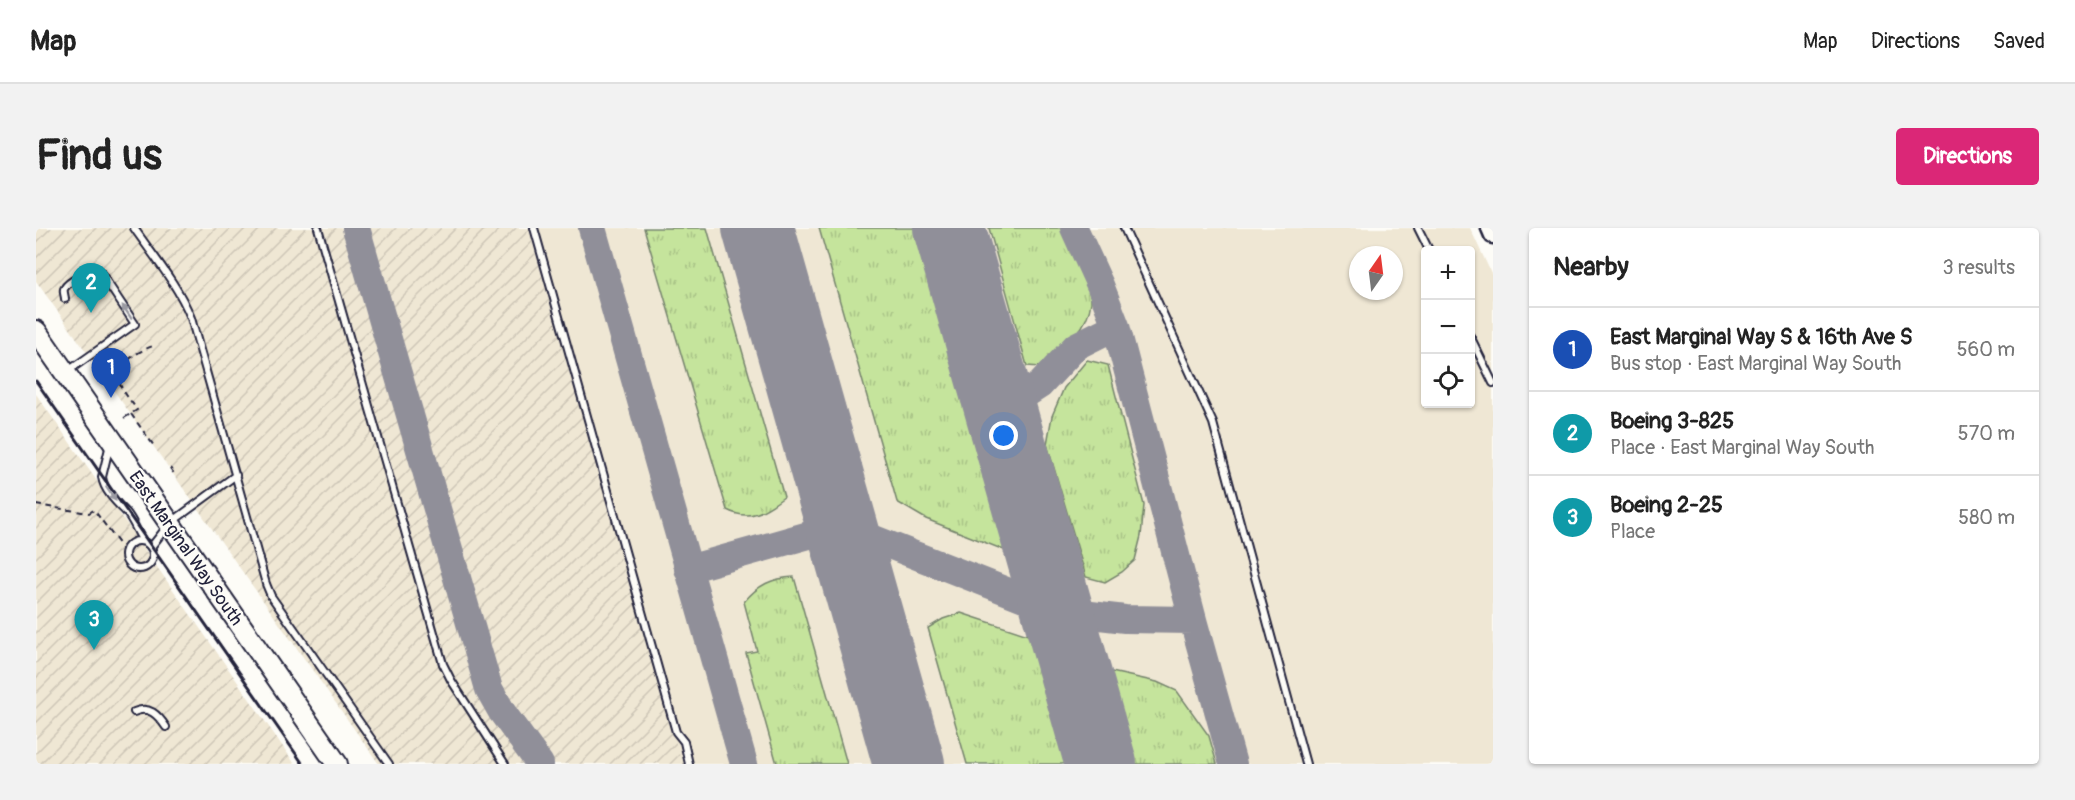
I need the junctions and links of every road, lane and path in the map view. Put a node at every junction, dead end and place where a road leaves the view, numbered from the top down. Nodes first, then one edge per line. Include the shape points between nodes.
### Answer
1 (134, 228) edge
2 (318, 228) edge
3 (534, 228) edge
4 (1124, 228) edge
5 (1418, 228) edge
6 (1490, 228) edge
7 (1493, 235) edge
8 (1427, 246) edge
9 (65, 299) dead end
10 (36, 331) edge
11 (153, 346) dead end
12 (1475, 346) edge
13 (108, 358) dead end
14 (113, 370) junction
15 (65, 373) junction
16 (120, 377) junction
17 (97, 379) dead end
18 (1493, 383) edge
19 (131, 413) junction
20 (124, 418) dead end
21 (111, 441) junction
22 (154, 446) dead end
23 (170, 468) dead end
24 (175, 475) dead end
25 (236, 475) junction
26 (36, 505) edge
27 (169, 524) junction
28 (143, 541) junction
29 (151, 547) junction
30 (126, 549) junction
31 (134, 712) dead end
32 (166, 727) dead end
33 (337, 764) edge
34 (389, 764) edge
35 (505, 764) edge
36 (689, 764) edge
37 (1306, 764) edge

1 - 25 lane via 184,300
2 - 35 lane via 443,664
3 - 36 lane via 676,732 684,742
4 - 37 lane via 1213,423
5 - 8 lane
6 - 7 main road
15 -> 9 lane via 135,324 99,270 66,286
10 - 15 main road, East Marginal Way South
11 - 16 path via 130,358
12 - 18 lane
13 - 14 path
14 - 16 path
14 - 17 path
15 - 21 main road, East Marginal Way South
16 - 19 path via 119,383 137,410
19 - 20 path
19 - 22 path
21 - 27 main road, East Marginal Way South
21 -> 28 lane via 103,483
23 - 24 path
25 - 27 lane
25 - 34 lane via 271,596
26 - 30 path via 89,513 94,510
27 - 29 lane
27 - 33 main road, East Marginal Way South
28 - 29 lane
28 - 30 lane via 133,542
29 - 30 lane via 152,560 147,567 138,569 127,563
31 - 32 lane via 153,712

